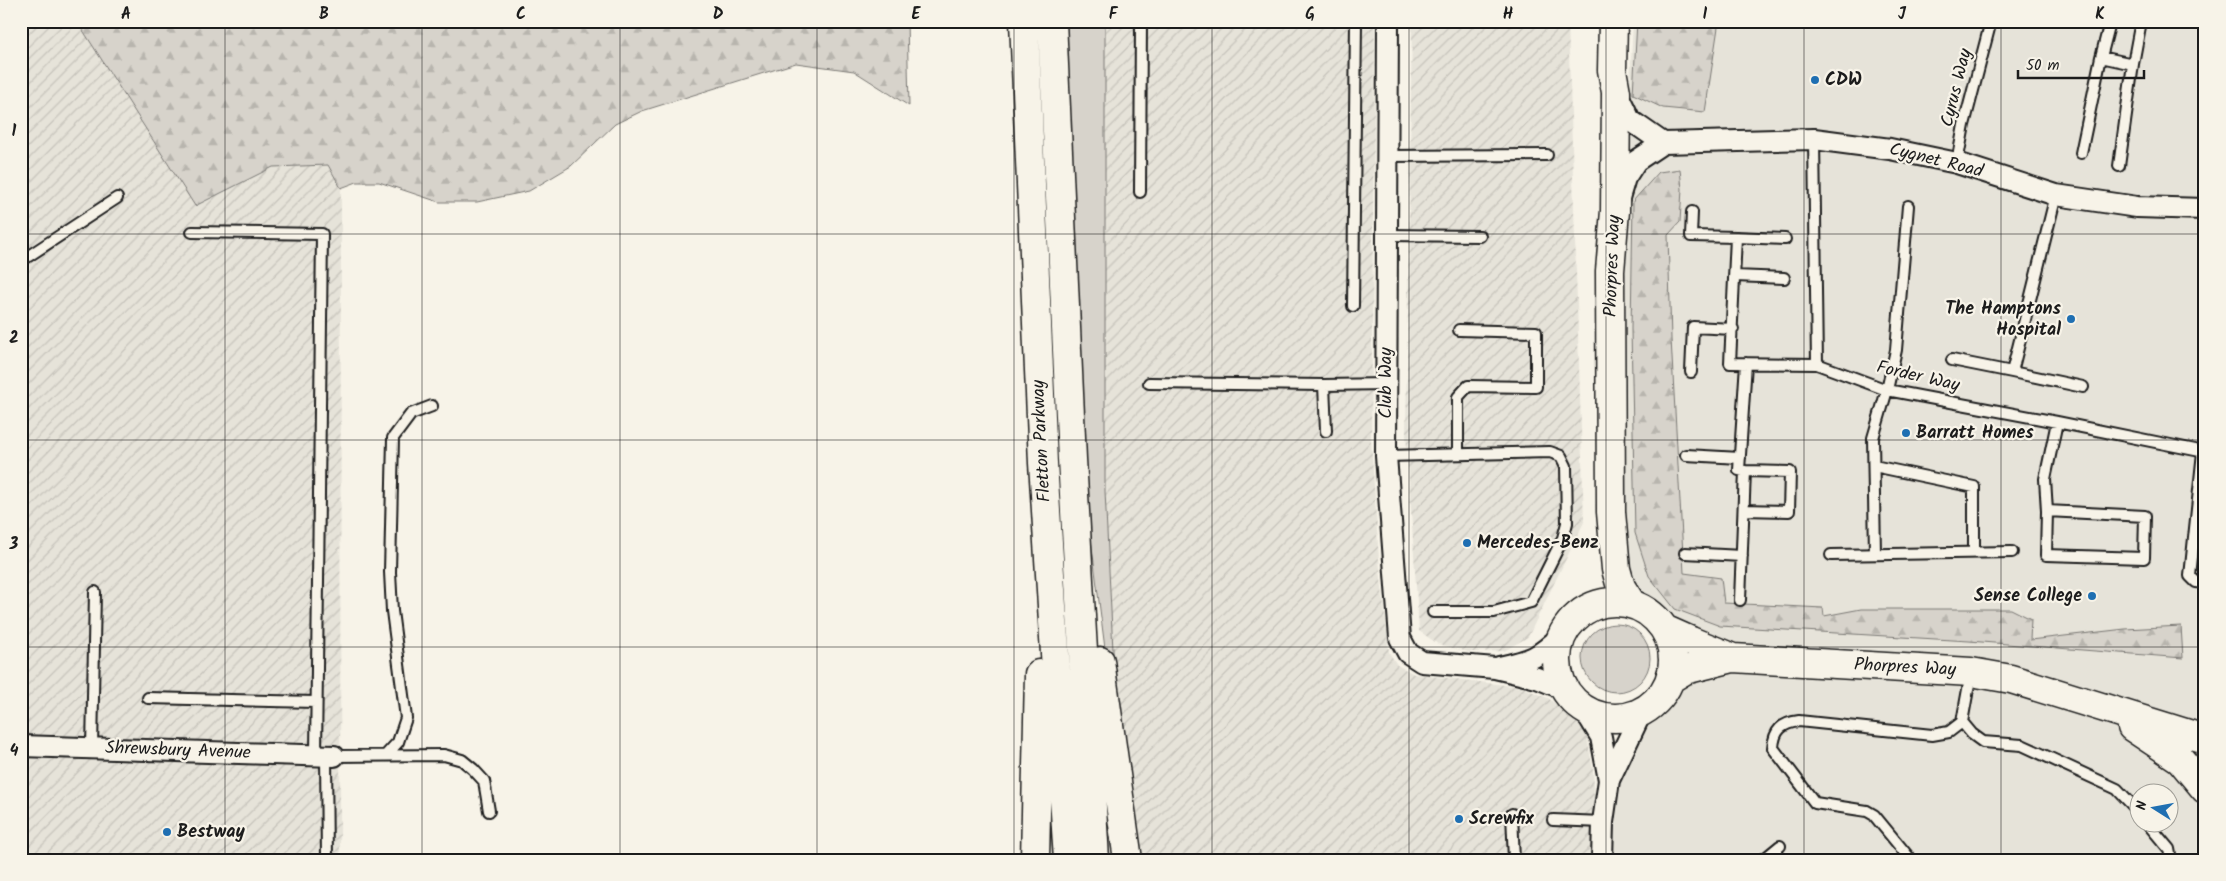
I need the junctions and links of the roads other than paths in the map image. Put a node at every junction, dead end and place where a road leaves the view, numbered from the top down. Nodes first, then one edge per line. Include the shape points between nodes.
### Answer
1 (1024, 21) edge
2 (1052, 21) edge
3 (1141, 21) edge
4 (1356, 21) edge
5 (1388, 21) edge
6 (1613, 21) edge
7 (1991, 21) edge
8 (2107, 21) edge
9 (2141, 21) edge
10 (2101, 57) junction
11 (2133, 64) junction
12 (1614, 81) junction
13 (1814, 139) junction
14 (1663, 143) junction
15 (2081, 153) dead end
16 (1546, 155) dead end
17 (1386, 156) junction
18 (1957, 163) junction
19 (2119, 166) dead end
20 (1140, 192) dead end
21 (2056, 194) junction
22 (116, 198) dead end
23 (1908, 206) dead end
24 (2205, 209) edge
25 (1615, 211) junction
26 (1692, 212) dead end
27 (192, 232) dead end
28 (1386, 235) junction
29 (1480, 236) dead end
30 (1736, 237) junction
31 (1785, 239) dead end
32 (21, 260) edge
33 (1610, 271) junction
34 (1735, 276) junction
35 (1784, 278) dead end
36 (1353, 306) dead end
37 (1733, 328) junction
38 (1459, 330) dead end
39 (1952, 360) dead end
40 (1746, 363) junction
41 (1817, 364) junction
42 (1691, 372) dead end
43 (2012, 372) junction
44 (1149, 383) dead end
45 (1386, 384) junction
46 (1324, 385) junction
47 (2083, 387) dead end
48 (1887, 390) junction
49 (432, 406) dead end
50 (2057, 422) junction
51 (1326, 431) dead end
52 (2204, 452) edge
53 (1458, 454) junction
54 (1386, 456) junction
55 (1686, 456) dead end
56 (1740, 458) junction
57 (1072, 459) junction
58 (1043, 463) junction
59 (1874, 466) junction
60 (1745, 470) junction
61 (2202, 495) edge
62 (1744, 510) junction
63 (2047, 511) junction
64 (1611, 512) junction
65 (1974, 552) junction
66 (2012, 552) dead end
67 (1685, 553) dead end
68 (1875, 553) junction
69 (1831, 555) dead end
70 (1742, 556) junction
71 (2205, 583) edge
72 (95, 592) dead end
73 (1740, 600) dead end
74 (1632, 604) junction
75 (1584, 610) junction
76 (1433, 612) dead end
77 (1664, 629) junction
78 (1562, 635) junction
79 (1733, 658) junction
80 (1495, 668) junction
81 (1971, 672) junction
82 (1670, 679) junction
83 (1564, 689) junction
84 (148, 698) dead end
85 (2074, 700) junction
86 (316, 702) junction
87 (1584, 710) junction
88 (1641, 713) junction
89 (1962, 722) junction
90 (2205, 739) edge
91 (21, 746) edge
92 (92, 749) junction
93 (387, 754) junction
94 (325, 756) junction
95 (1609, 780) junction
96 (2205, 789) edge
97 (2128, 800) edge
98 (489, 811) dead end
99 (1512, 814) dead end
100 (1553, 820) dead end
101 (1603, 822) junction
102 (2156, 834) edge
103 (1780, 846) dead end
104 (327, 860) edge
105 (1035, 860) edge
106 (1068, 860) edge
107 (1095, 860) edge
108 (1128, 860) edge
109 (1514, 860) edge
110 (1602, 860) edge
111 (1763, 860) edge
112 (1911, 860) edge
113 (2171, 860) edge

1 - 58 main road, Fletton Parkway
2 - 57 main road, Fletton Parkway
3 - 20 lane
4 - 36 lane
5 - 17 street, Club Way
6 - 12 main road, Phorpres Way
7 - 18 lane, Cyrus Way
8 - 10 lane via 2110,22
9 - 11 lane
10 - 11 lane
10 - 15 lane
11 - 19 lane
12 - 14 street via 1630,120
12 - 25 main road, Phorpres Way
12 - 33 main road via 1606,106 1605,235
13 - 14 street, Cygnet Road
13 - 18 street, Cygnet Road via 1890,148
13 - 41 lane
14 - 25 street via 1636,161 1625,178
16 - 17 lane
17 - 28 street, Club Way
18 - 21 street, Cygnet Road
21 - 24 street, Cygnet Road via 2137,207
21 - 43 lane
22 - 32 lane
23 - 48 lane via 1896,350
25 - 33 main road, Phorpres Way
26 - 30 lane via 1691,236
27 - 86 lane via 322,234
28 - 29 lane
28 - 45 street, Club Way
30 - 31 lane
30 - 34 lane
33 - 64 main road, Phorpres Way
34 - 35 lane
34 - 37 lane
37 - 40 lane via 1730,363
37 - 42 lane via 1693,327
38 - 53 lane via 1536,332 1536,387 1468,386 1458,397
39 - 43 lane
40 - 41 lane, Forder Way
40 - 56 lane
41 - 48 lane, Forder Way
43 - 47 lane
44 - 46 lane
45 - 46 lane
45 - 54 street, Club Way
46 - 51 lane
48 - 50 lane, Forder Way
48 - 59 lane via 1874,438
49 - 93 lane via 411,414 393,438 392,611 406,718 398,742
50 - 52 lane, Forder Way
50 - 63 lane via 2045,479
52 - 61 lane
53 - 54 lane
53 - 76 lane via 1550,452 1560,456 1566,466 1567,523 1563,538 1531,602 1494,612
54 - 80 street, Club Way via 1400,638 1408,653 1422,662
55 - 56 lane
56 - 60 lane via 1739,470
57 - 107 main road, Fletton Parkway
57 - 108 main road
58 - 105 main road
58 - 106 main road, Fletton Parkway
59 - 65 lane via 1974,487
59 - 68 lane
60 - 62 lane
60 - 62 lane via 1790,472 1789,512
61 - 71 lane via 2190,576 2196,582
62 - 70 lane
63 - 63 lane via 2046,555 2144,558 2145,516
64 - 74 main road, Phorpres Way via 1616,569 1621,587
64 - 75 main road, Phorpres Way via 1599,581
65 - 66 lane
65 - 68 lane
67 - 70 lane
68 - 69 lane
70 - 73 lane
72 - 92 lane
74 - 75 main road via 1608,602
74 - 77 main road via 1656,618
75 - 78 main road
77 - 79 main road, Phorpres Way
77 - 82 main road via 1672,644 1674,662
78 - 80 street, Club Way via 1542,654
78 - 83 main road via 1557,671
79 - 81 main road, Phorpres Way
79 - 82 main road, Phorpres Way via 1685,670
80 - 83 street, Club Way via 1537,678
81 - 85 main road, Phorpres Way via 2011,679
81 - 89 lane
82 - 88 main road via 1663,693
83 - 87 main road
84 - 86 lane
85 - 90 main road, Phorpres Way
85 - 96 main road, Phorpres Way via 2141,732 2180,759
86 - 94 lane
87 - 88 main road via 1602,717 1622,718
87 - 95 street via 1601,737
88 - 95 street
89 - 97 lane via 1983,742 2022,745 2117,788
89 - 112 lane via 1949,732 1932,735 1788,722 1780,726 1773,736 1773,748 1815,803 1874,815
91 - 92 street, Shrewsbury Avenue
92 - 94 street, Shrewsbury Avenue
93 - 94 lane
93 - 98 lane via 444,755 462,760 484,781
94 - 104 lane
95 - 101 street
99 - 109 lane
100 - 101 lane
101 - 110 street
102 - 113 lane via 2169,849
103 - 111 lane

